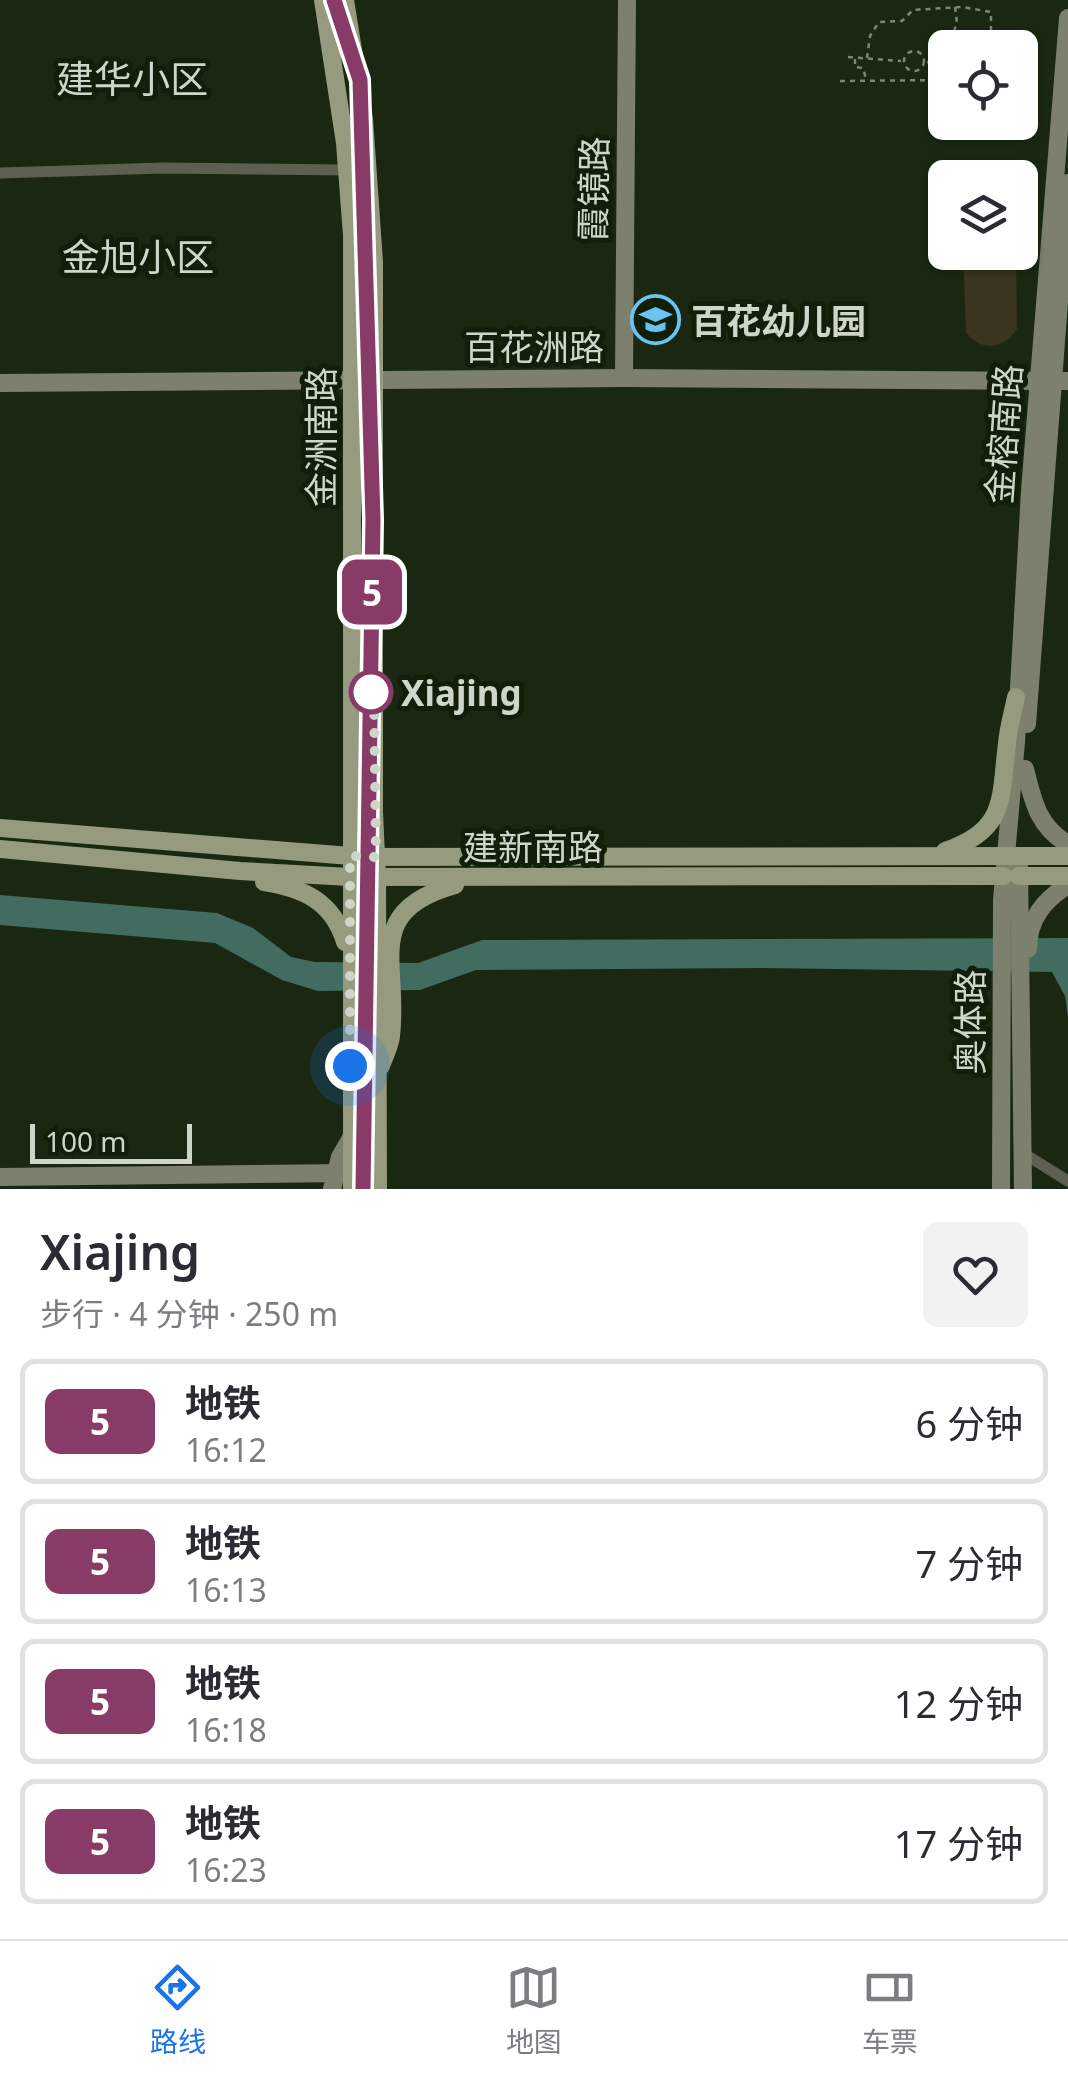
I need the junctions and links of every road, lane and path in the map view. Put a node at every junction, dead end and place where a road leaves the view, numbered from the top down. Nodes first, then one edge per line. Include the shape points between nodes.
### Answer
1 (323, 0) edge
2 (344, 0) edge
3 (628, 0) edge
4 (955, 7) junction
5 (1068, 18) edge
6 (955, 30) edge
7 (991, 30) edge
8 (848, 57) dead end
9 (854, 58) junction
10 (869, 58) junction
11 (904, 61) junction
12 (924, 61) junction
13 (928, 62) edge
14 (863, 68) junction
15 (909, 70) junction
16 (919, 70) junction
17 (866, 80) junction
18 (909, 80) junction
19 (920, 80) junction
20 (928, 80) edge
21 (840, 81) dead end
22 (348, 170) junction
23 (0, 172) edge
24 (1068, 183) edge
25 (624, 378) junction
26 (375, 379) junction
27 (353, 380) junction
28 (1053, 380) edge
29 (0, 383) edge
30 (1016, 697) junction
31 (1025, 769) junction
32 (0, 828) edge
33 (1068, 844) edge
34 (0, 849) edge
35 (350, 856) junction
36 (926, 856) junction
37 (1013, 856) junction
38 (1068, 856) edge
39 (376, 857) junction
40 (195, 867) junction
41 (1011, 876) junction
42 (1068, 876) edge
43 (350, 877) junction
44 (377, 878) junction
45 (483, 878) junction
46 (1068, 884) edge
47 (350, 959) junction
48 (1022, 1034) junction
49 (377, 1076) junction
50 (1023, 1153) junction
51 (0, 1176) edge
52 (343, 1181) edge
53 (1068, 1181) edge
54 (378, 1189) edge
55 (1001, 1189) edge
56 (1024, 1189) edge

1 - 22 main road, 金洲南路
2 - 26 main road, 金洲南路 via 368,158
3 - 25 main road, 霞镜路
4 - 6 path
4 - 7 path via 991,12
4 - 10 path via 913,10 902,21 879,22
5 - 28 main road, 金榕南路
8 - 9 path
9 - 10 path
9 - 14 path via 855,67
10 - 11 path
10 - 14 path
11 - 12 path via 913,50
11 - 15 path
12 - 13 path
12 - 16 path
14 - 17 path
15 - 16 path
15 - 18 path
16 - 19 path
17 - 18 path
17 - 21 path
18 - 19 path
19 - 20 path
22 - 23 street
22 - 27 main road, 金洲南路
24 - 28 main road, 金榕南路
25 - 26 main road, 百花洲路
25 - 28 main road, 百花洲路
26 - 27 main road, 百花洲路
26 - 39 main road, 金洲南路
27 - 29 main road, 百花洲路
27 - 35 main road, 金洲南路
28 - 30 main road, 金榕南路
28 - 31 main road, 金榕南路
30 - 36 main road via 998,812 973,840
30 - 37 main road, 金榕南路
31 - 33 main road via 1036,812
31 - 37 main road, 金榕南路
32 - 35 main road, 建新南路
34 - 40 main road, 建新南路
35 - 39 main road, 建新南路
35 - 43 main road, 金洲南路
36 - 37 main road, 建新南路
36 - 39 main road, 建新南路
37 - 38 main road, 建新南路
37 - 41 main road, 奥体路
39 - 44 main road, 金洲南路
40 - 43 main road, 建新南路
40 - 47 main road via 313,897 338,922
41 - 42 main road, 建新南路
41 - 45 main road, 建新南路
41 - 48 main road, 奥体路
41 - 55 main road, 奥体路
43 - 44 main road, 建新南路
43 - 47 main road, 金洲南路
44 - 45 main road, 建新南路
44 - 49 main road, 金洲南路
45 - 49 main road via 425,895 398,918 391,1039
46 - 48 main road via 1043,905 1030,929
47 - 52 main road, 金洲南路 via 351,1138
48 - 50 main road, 奥体路
49 - 54 main road, 金洲南路
50 - 53 street
50 - 56 main road, 奥体路
51 - 52 main road

